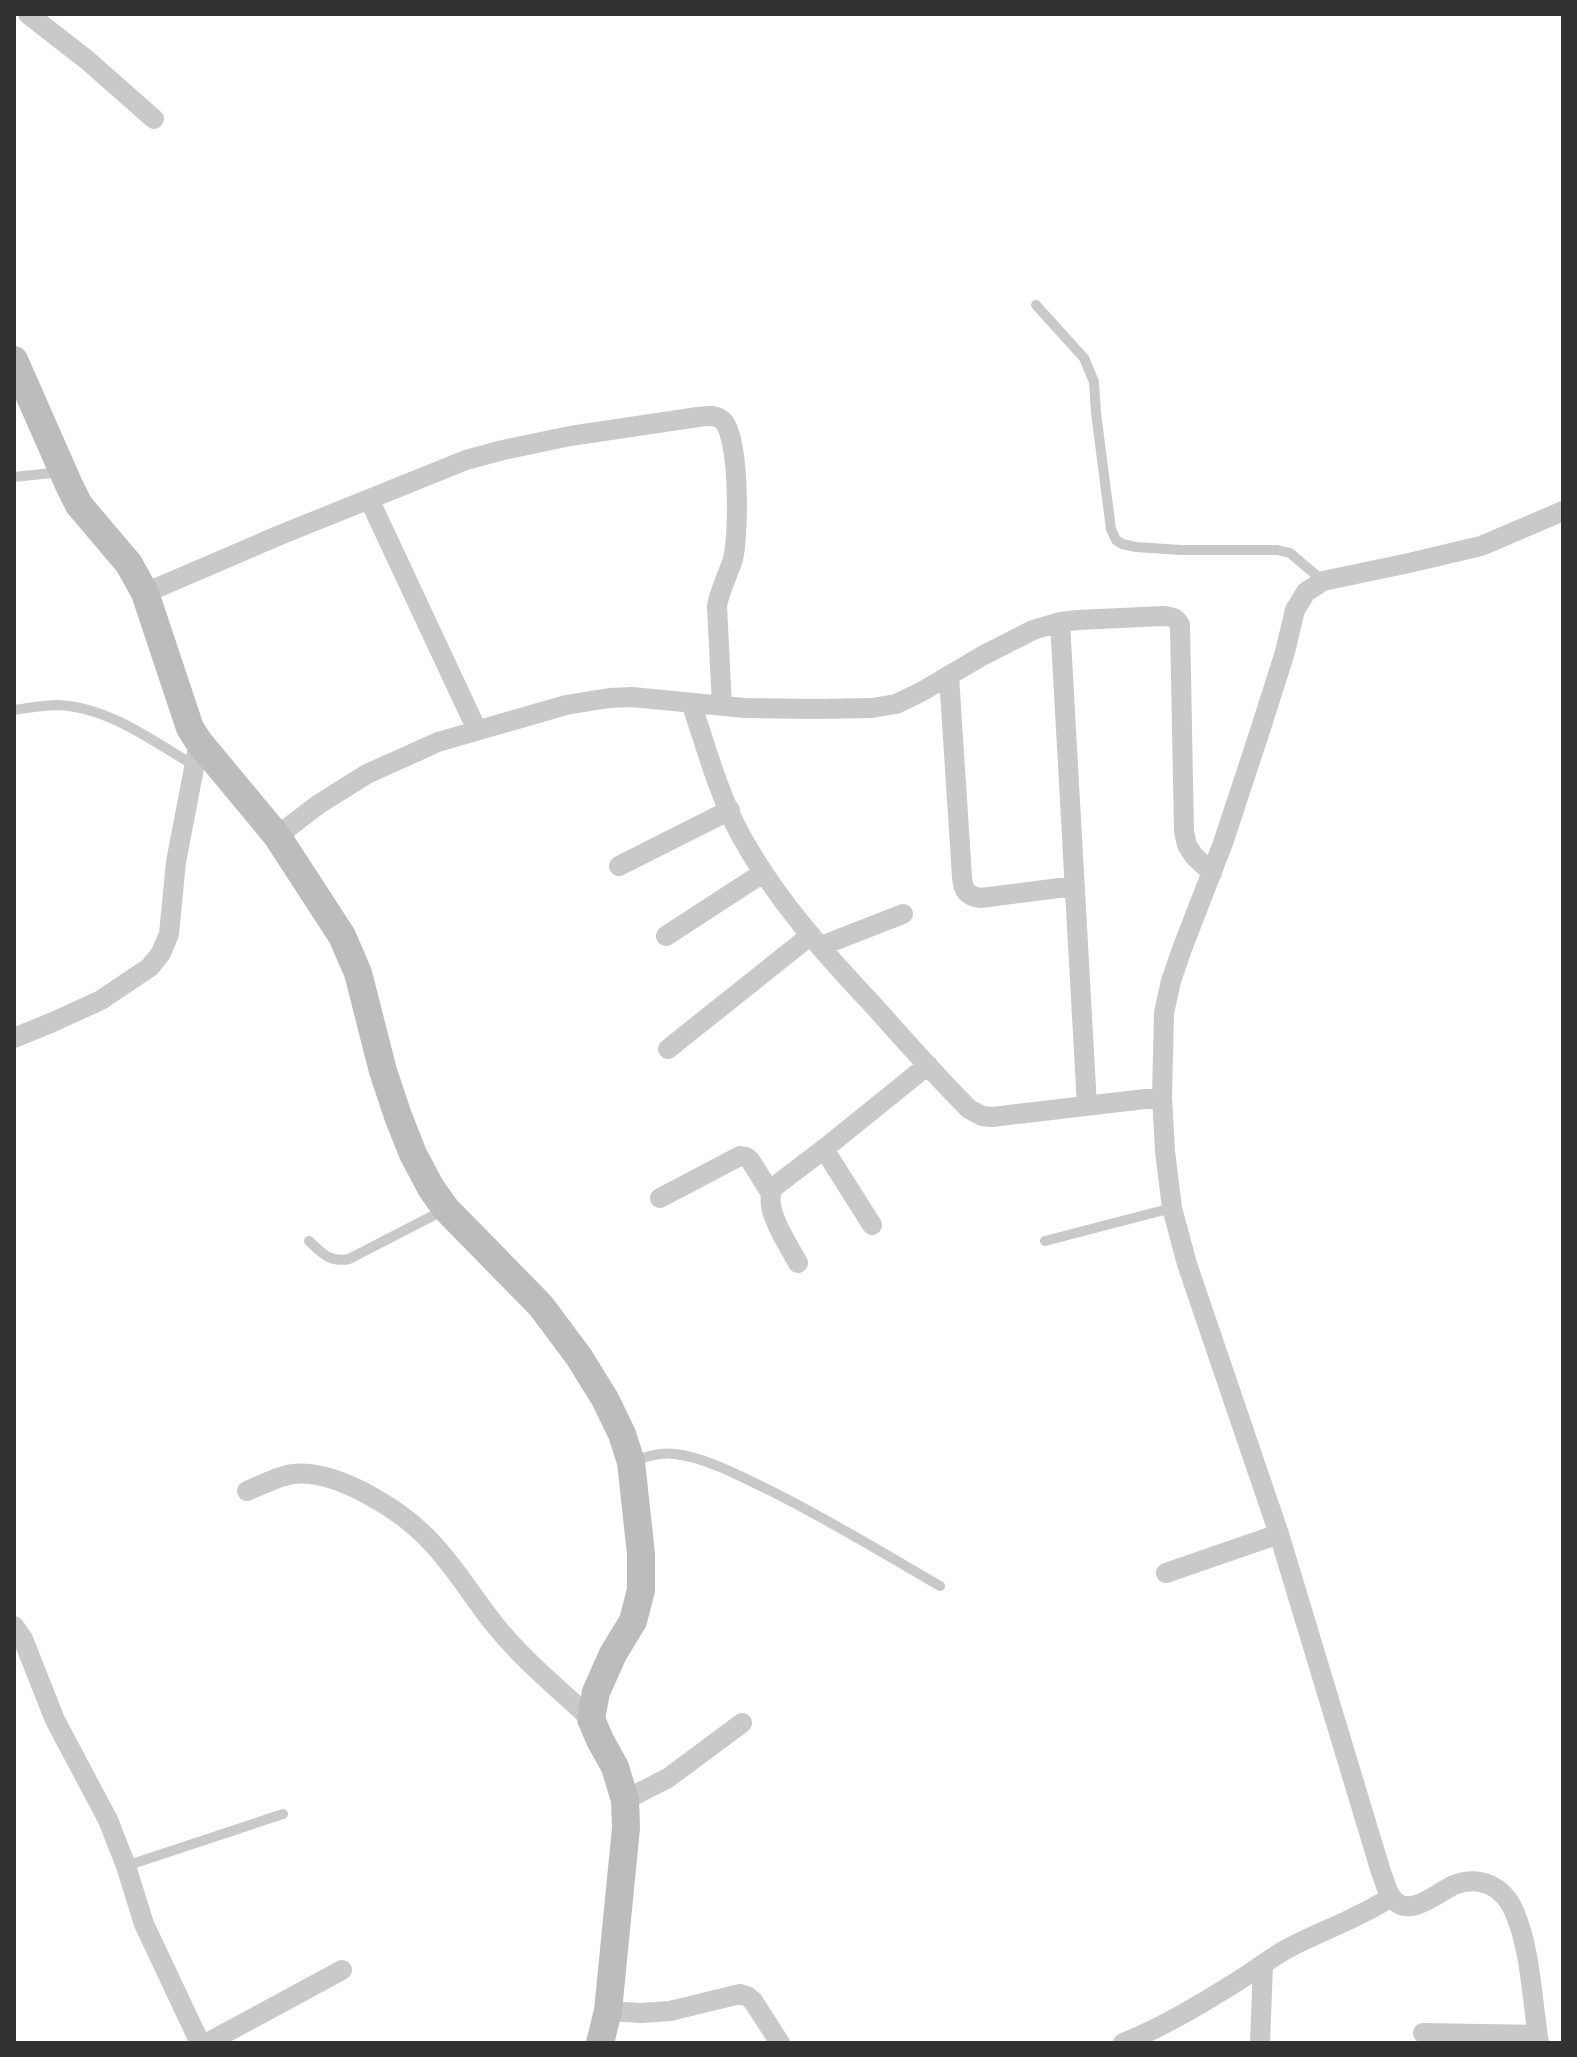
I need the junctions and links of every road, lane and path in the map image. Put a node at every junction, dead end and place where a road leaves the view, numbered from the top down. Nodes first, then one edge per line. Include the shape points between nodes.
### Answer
1 (28, 14) edge
2 (154, 119) dead end
3 (1036, 305) dead end
4 (14, 360) edge
5 (63, 472) junction
6 (14, 477) edge
7 (369, 499) junction
8 (1563, 511) edge
9 (1323, 581) junction
10 (145, 593) junction
11 (1060, 622) junction
12 (949, 676) junction
13 (691, 703) junction
14 (722, 706) junction
15 (14, 710) edge
16 (477, 730) junction
17 (197, 754) junction
18 (730, 810) junction
19 (277, 836) junction
20 (619, 866) dead end
21 (763, 873) junction
22 (1212, 873) junction
23 (1075, 886) junction
24 (903, 914) dead end
25 (666, 936) dead end
26 (816, 940) junction
27 (14, 1038) edge
28 (668, 1049) dead end
29 (928, 1065) junction
30 (1162, 1097) junction
31 (1087, 1106) junction
32 (824, 1149) junction
33 (770, 1192) junction
34 (660, 1198) dead end
35 (1172, 1208) junction
36 (446, 1209) junction
37 (872, 1225) dead end
38 (309, 1241) dead end
39 (1045, 1241) dead end
40 (798, 1263) dead end
41 (631, 1462) junction
42 (247, 1491) dead end
43 (1279, 1534) junction
44 (1166, 1573) dead end
45 (940, 1586) dead end
46 (14, 1626) edge
47 (591, 1719) junction
48 (742, 1723) dead end
49 (625, 1800) junction
50 (283, 1814) dead end
51 (126, 1866) junction
52 (1391, 1897) junction
53 (1263, 1965) junction
54 (342, 1970) dead end
55 (608, 2011) junction
56 (1423, 2033) dead end
57 (1538, 2039) edge
58 (200, 2043) edge
59 (207, 2043) edge
60 (600, 2043) edge
61 (780, 2043) edge
62 (1123, 2043) edge
63 (1260, 2043) edge

1 - 2 street
3 - 9 lane via 1084,358 1094,382 1116,540 1181,550 1277,550 1290,553
4 - 5 street
5 - 6 lane
5 - 10 street via 79,505 129,564
7 - 10 street
7 - 14 street via 503,450 718,417 729,430 736,474 733,558 717,606
7 - 16 street
8 - 9 street via 1481,546
9 - 22 street via 1306,592 1295,610
10 - 17 street
11 - 12 street via 1033,630
11 - 22 street via 1163,616 1177,620 1184,831 1194,856
11 - 23 street
12 - 14 street via 896,704 872,708
12 - 23 street via 966,892 981,898
13 - 14 street
13 - 16 street via 609,698
13 - 18 street
15 - 17 lane via 58,705 85,710
16 - 19 street via 367,774
17 - 19 street
17 - 27 street via 176,862 169,934 161,953 150,967 101,1000
18 - 20 street
18 - 21 street
19 - 36 street via 342,936 358,973 398,1116
21 - 25 street
21 - 26 street
22 - 30 street via 1171,981 1164,1013
23 - 31 street
24 - 26 street
26 - 28 street
26 - 29 street
29 - 31 street via 982,1116
29 - 32 street
30 - 31 street
30 - 35 street
32 - 33 street
32 - 37 street
33 - 34 street via 750,1160 740,1156
33 - 40 street via 771,1209
35 - 39 lane
35 - 43 street
36 - 38 lane via 349,1259 330,1259
36 - 41 street via 541,1306 579,1357 605,1399
41 - 45 lane via 671,1453 728,1470
41 - 47 street via 641,1590 633,1621 596,1692
42 - 47 street via 290,1474 308,1473 367,1494 401,1516 430,1540 504,1635
43 - 44 street
43 - 52 street
46 - 51 street
47 - 49 street
48 - 49 street via 668,1778
49 - 55 street
50 - 51 lane
51 - 58 street via 144,1924
52 - 53 street
52 - 57 street via 1403,1906 1420,1905 1471,1881 1487,1882 1501,1891 1514,1909 1523,1939
53 - 62 street
53 - 63 street
54 - 59 street
55 - 60 street
55 - 61 street via 670,2011 740,1994 753,2001
56 - 57 street

